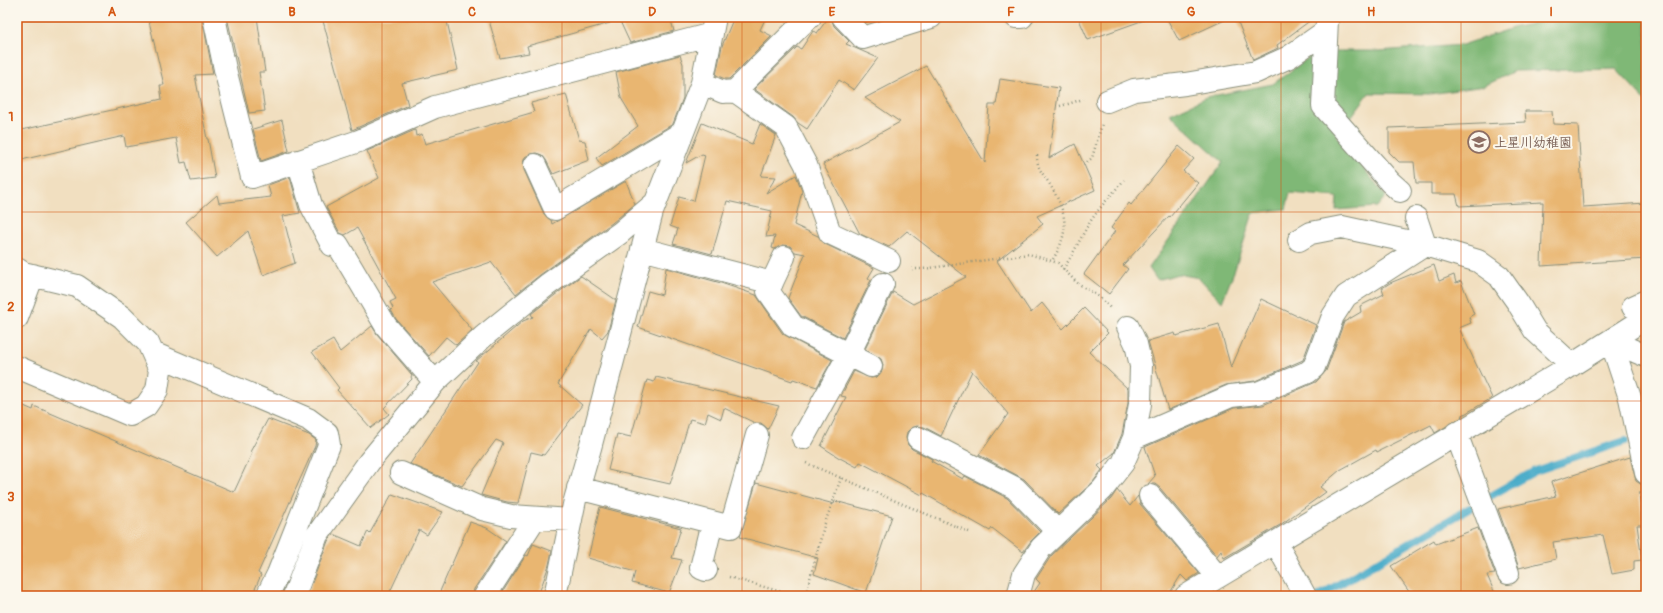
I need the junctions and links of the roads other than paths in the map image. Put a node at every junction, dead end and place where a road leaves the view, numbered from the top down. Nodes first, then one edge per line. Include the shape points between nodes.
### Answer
1 (214, 17) edge
2 (810, 17) edge
3 (843, 17) edge
4 (931, 17) edge
5 (1016, 17) edge
6 (1022, 17) edge
7 (1327, 24) edge
8 (714, 25) edge
9 (702, 83) junction
10 (735, 91) junction
11 (1108, 101) road end
12 (682, 133) junction
13 (298, 161) junction
14 (535, 165) dead end
15 (1400, 191) dead end
16 (655, 203) junction
17 (1416, 218) dead end
18 (1299, 240) dead end
19 (1425, 245) junction
20 (642, 249) junction
21 (784, 257) dead end
22 (889, 262) road end
23 (24, 280) edge
24 (772, 282) junction
25 (883, 284) dead end
26 (1642, 309) edge
27 (17, 318) edge
28 (1128, 327) road end
29 (1611, 341) junction
30 (153, 353) junction
31 (848, 356) junction
32 (1646, 356) edge
33 (1572, 365) junction
34 (871, 366) dead end
35 (17, 367) edge
36 (435, 382) junction
37 (1456, 433) junction
38 (757, 435) dead end
39 (803, 438) dead end
40 (918, 438) dead end
41 (1134, 438) junction
42 (401, 473) dead end
43 (1646, 473) edge
44 (578, 488) junction
45 (1150, 496) dead end
46 (535, 518) junction
47 (570, 520) junction
48 (712, 522) junction
49 (1058, 532) junction
50 (1276, 543) junction
51 (706, 570) road end
52 (1508, 573) dead end
53 (1218, 577) junction
54 (267, 596) edge
55 (294, 596) edge
56 (485, 596) edge
57 (555, 596) edge
58 (1018, 596) edge
59 (1186, 596) edge
60 (1305, 596) edge

1 - 13 street via 252,177
2 - 10 street
3 - 4 street via 864,38
5 - 6 street
7 - 11 street via 1289,57 1256,72 1134,90
7 - 15 street via 1323,106
8 - 9 street
8 - 13 street via 435,107 359,141
9 - 10 street via 723,92
9 - 12 street
10 - 22 street via 786,127 806,165 830,233
12 - 14 street via 555,209
12 - 16 street
13 - 36 street via 311,205 332,245 338,245 386,326
16 - 20 street
16 - 36 street via 620,233 484,336
17 - 19 street
18 - 19 street via 1311,232 1342,227
19 - 33 street via 1478,261 1499,276 1535,331
19 - 41 street via 1346,296 1333,316 1314,366 1308,372 1258,393 1232,396
20 - 24 street
20 - 44 street
21 - 24 street
23 - 27 street
23 - 30 street via 77,286 122,317 148,343
24 - 31 street via 768,291 793,326
25 - 31 street
26 - 29 street
28 - 41 street via 1136,344 1141,366 1140,404
29 - 32 street
29 - 33 street
29 - 43 street via 1630,398
30 - 35 street via 160,370 157,390 146,406 130,415
30 - 54 street via 308,419 328,433 329,445
31 - 34 street
31 - 39 street
33 - 37 street
36 - 55 street via 368,462 317,535
37 - 50 street
37 - 52 street
38 - 48 street via 731,527
40 - 49 street via 1015,488
41 - 49 street via 1123,463 1102,490
42 - 46 street via 482,509 511,516
44 - 47 street
44 - 48 street
45 - 53 street
46 - 47 street
46 - 56 street
47 - 57 street
48 - 51 street via 701,568
49 - 58 street via 1041,548 1024,574
50 - 53 street
50 - 60 street
53 - 59 street

